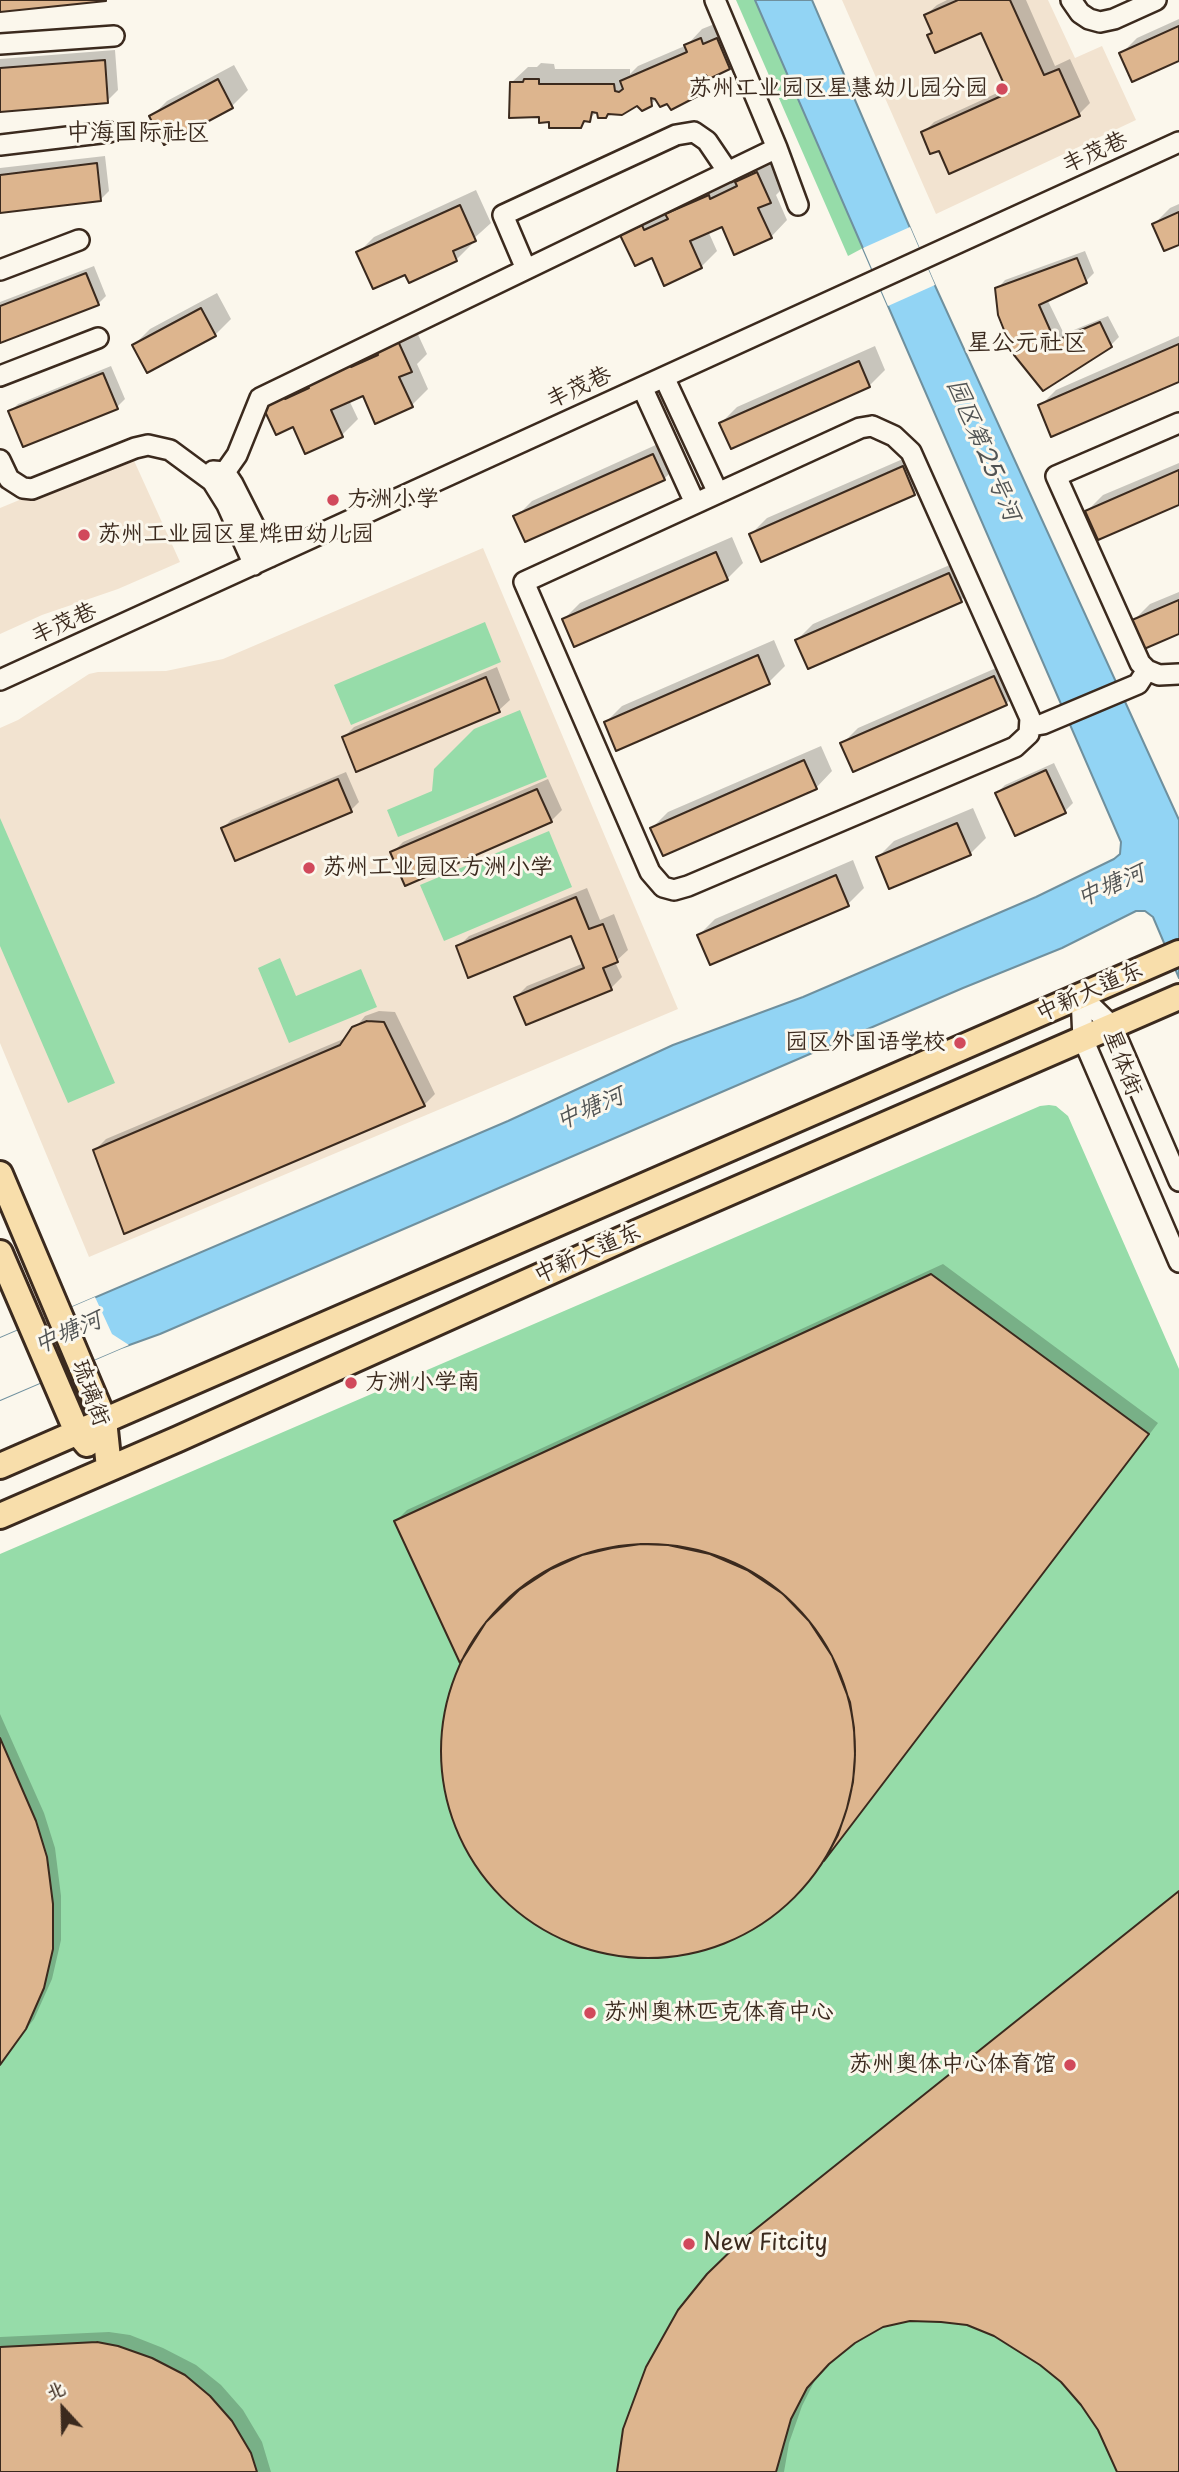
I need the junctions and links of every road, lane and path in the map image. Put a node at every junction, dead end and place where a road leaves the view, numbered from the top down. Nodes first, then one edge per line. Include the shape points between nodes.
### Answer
1 (715, 0) edge
2 (1071, 0) edge
3 (1156, 0) edge
4 (114, 36) dead end
5 (0, 44) edge
6 (108, 132) dead end
7 (1179, 142) edge
8 (0, 145) edge
9 (776, 148) junction
10 (728, 172) junction
11 (798, 205) dead end
12 (79, 240) dead end
13 (526, 269) junction
14 (0, 270) edge
15 (98, 338) dead end
16 (0, 376) edge
17 (664, 377) junction
18 (642, 387) junction
19 (1179, 423) edge
20 (0, 460) edge
21 (213, 475) junction
22 (718, 493) junction
23 (695, 503) junction
24 (262, 561) junction
25 (1147, 670) junction
26 (1179, 674) edge
27 (0, 680) edge
28 (1031, 726) junction
29 (1171, 956) edge
30 (1081, 996) junction
31 (1179, 997) edge
32 (1112, 1026) junction
33 (1083, 1039) junction
34 (0, 1174) edge
35 (1179, 1181) edge
36 (0, 1254) edge
37 (1179, 1262) edge
38 (104, 1420) junction
39 (77, 1432) junction
40 (0, 1466) edge
41 (109, 1468) junction
42 (0, 1516) edge

1 - 9 street
2 - 3 street via 1080,13 1100,22
4 - 5 street
6 - 8 street
7 - 17 street, 丰茂巷
9 - 10 street
9 - 11 street
10 - 13 street
10 - 13 street via 707,141 694,132 676,135 503,215
12 - 14 street
13 - 21 street via 260,398 237,455
15 - 16 street
17 - 18 street, 丰茂巷
17 - 22 street
18 - 23 street
18 - 24 street, 丰茂巷
19 - 25 street via 1056,476 1135,653
20 - 21 street via 9,479 32,489 148,445 170,450
21 - 24 street via 242,498
22 - 23 street
22 - 28 street via 860,428 872,426 905,444
23 - 28 street via 524,582 650,872 663,887 688,886 1014,747 1030,734
24 - 27 street, 丰茂巷
25 - 26 street
25 - 28 street via 1138,684
29 - 30 main road, 中新大道东
30 - 32 street, 星体街
30 - 33 street, 星体街
30 - 38 main road, 中新大道东
31 - 32 main road, 中新大道东
32 - 33 main road, 中新大道东
32 - 35 street, 星体街
33 - 37 street, 星体街
33 - 41 main road, 中新大道东
34 - 38 main road, 琉璃街
36 - 39 main road, 琉璃街
38 - 39 main road, 中新大道东
38 - 41 main road, 琉璃街
39 - 40 main road, 中新大道东
39 - 41 main road, 琉璃街
41 - 42 main road, 中新大道东

